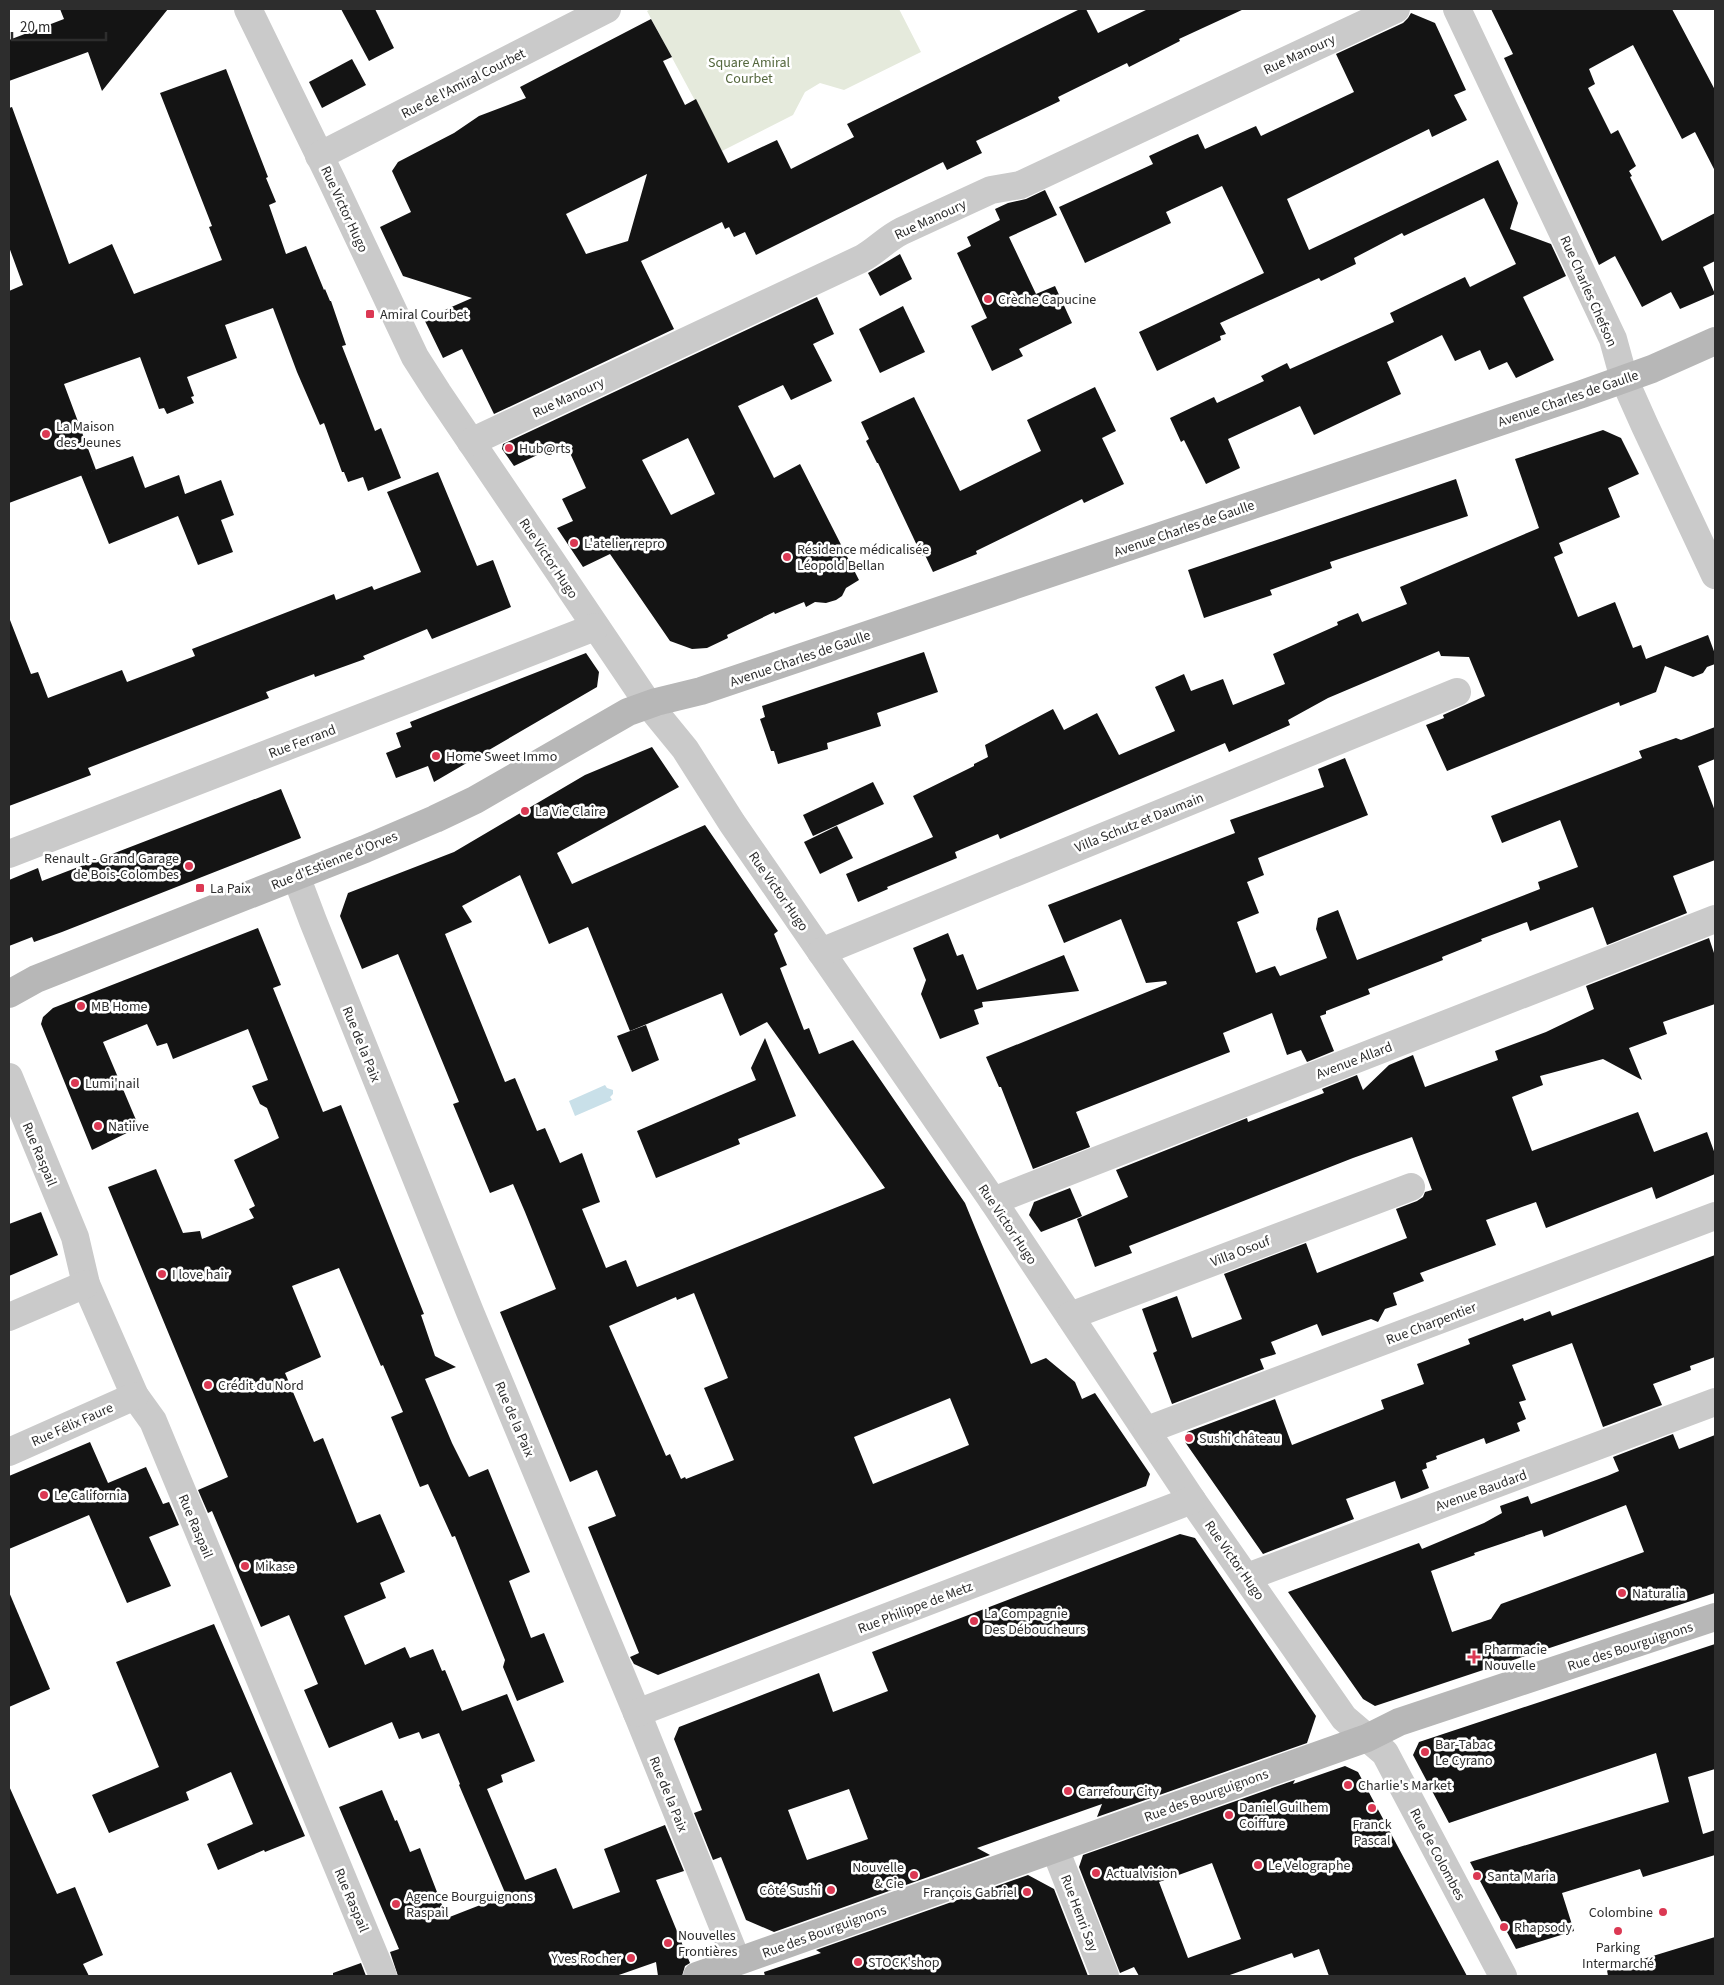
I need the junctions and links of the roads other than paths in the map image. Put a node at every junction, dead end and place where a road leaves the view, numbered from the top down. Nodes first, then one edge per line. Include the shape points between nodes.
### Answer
1 (248, 9) edge
2 (607, 9) edge
3 (1396, 9) edge
4 (1457, 9) edge
5 (319, 156) junction
6 (1715, 341) edge
7 (1624, 379) junction
8 (471, 442) junction
9 (1715, 575) edge
10 (595, 626) junction
11 (1457, 692) dead end
12 (649, 705) junction
13 (9, 854) edge
14 (296, 876) junction
15 (1715, 919) edge
16 (821, 952) junction
17 (9, 994) edge
18 (9, 1077) edge
19 (1411, 1187) dead end
20 (993, 1201) junction
21 (1715, 1216) edge
22 (86, 1284) junction
23 (1070, 1316) junction
24 (9, 1317) edge
25 (135, 1396) junction
26 (1715, 1402) edge
27 (1147, 1430) junction
28 (9, 1452) edge
29 (1192, 1500) junction
30 (1247, 1577) junction
31 (1715, 1618) edge
32 (637, 1713) junction
33 (1367, 1738) junction
34 (1056, 1849) junction
35 (737, 1961) junction
36 (383, 1976) edge
37 (697, 1976) edge
38 (1105, 1976) edge
39 (1503, 1976) edge

1 - 5 street, Rue Victor Hugo
2 - 5 street, Rue de l'Amiral Courbet
3 - 8 street, Rue Manoury via 1020,185 991,190 902,231 861,259
4 - 7 street, Rue Charles Chefson via 1612,338
5 - 8 street, Rue Victor Hugo via 415,357
6 - 7 street, Avenue Charles de Gaulle
7 - 9 street, Rue Charles Chefson
7 - 12 street, Avenue Charles de Gaulle via 701,691
8 - 10 street, Rue Victor Hugo
10 - 12 street, Rue Victor Hugo
10 - 13 street, Rue Ferrand
11 - 16 street, Villa Schutz et Daumain
12 - 14 street, Rue d'Estienne d'Orves via 616,718 456,810
12 - 16 street, Rue Victor Hugo via 686,749 732,823
14 - 17 street, Rue d'Estienne d'Orves via 36,979
14 - 32 street, Rue de la Paix via 466,1303
15 - 20 street, Avenue Allard
16 - 20 street, Rue Victor Hugo
18 - 22 street, Rue Raspail via 75,1236
19 - 23 street, Villa Osouf
20 - 23 street, Rue Victor Hugo
21 - 27 street, Rue Charpentier
22 - 24 street
22 - 25 street, Rue Raspail
23 - 27 street, Rue Victor Hugo
25 - 28 street, Rue Félix Faure
25 - 36 street, Rue Raspail via 153,1421
26 - 30 street, Avenue Baudard
27 - 29 street, Rue Victor Hugo
29 - 30 street, Rue Victor Hugo
29 - 32 street, Rue Philippe de Metz
30 - 33 street, Rue Victor Hugo via 1344,1718
31 - 33 street, Rue des Bourguignons via 1399,1722
32 - 35 street, Rue de la Paix
33 - 34 street, Rue des Bourguignons
33 - 39 street, Rue de Colombes via 1384,1753
34 - 35 street, Rue des Bourguignons
34 - 38 street, Rue Henri Say
35 - 37 street, Rue des Bourguignons

